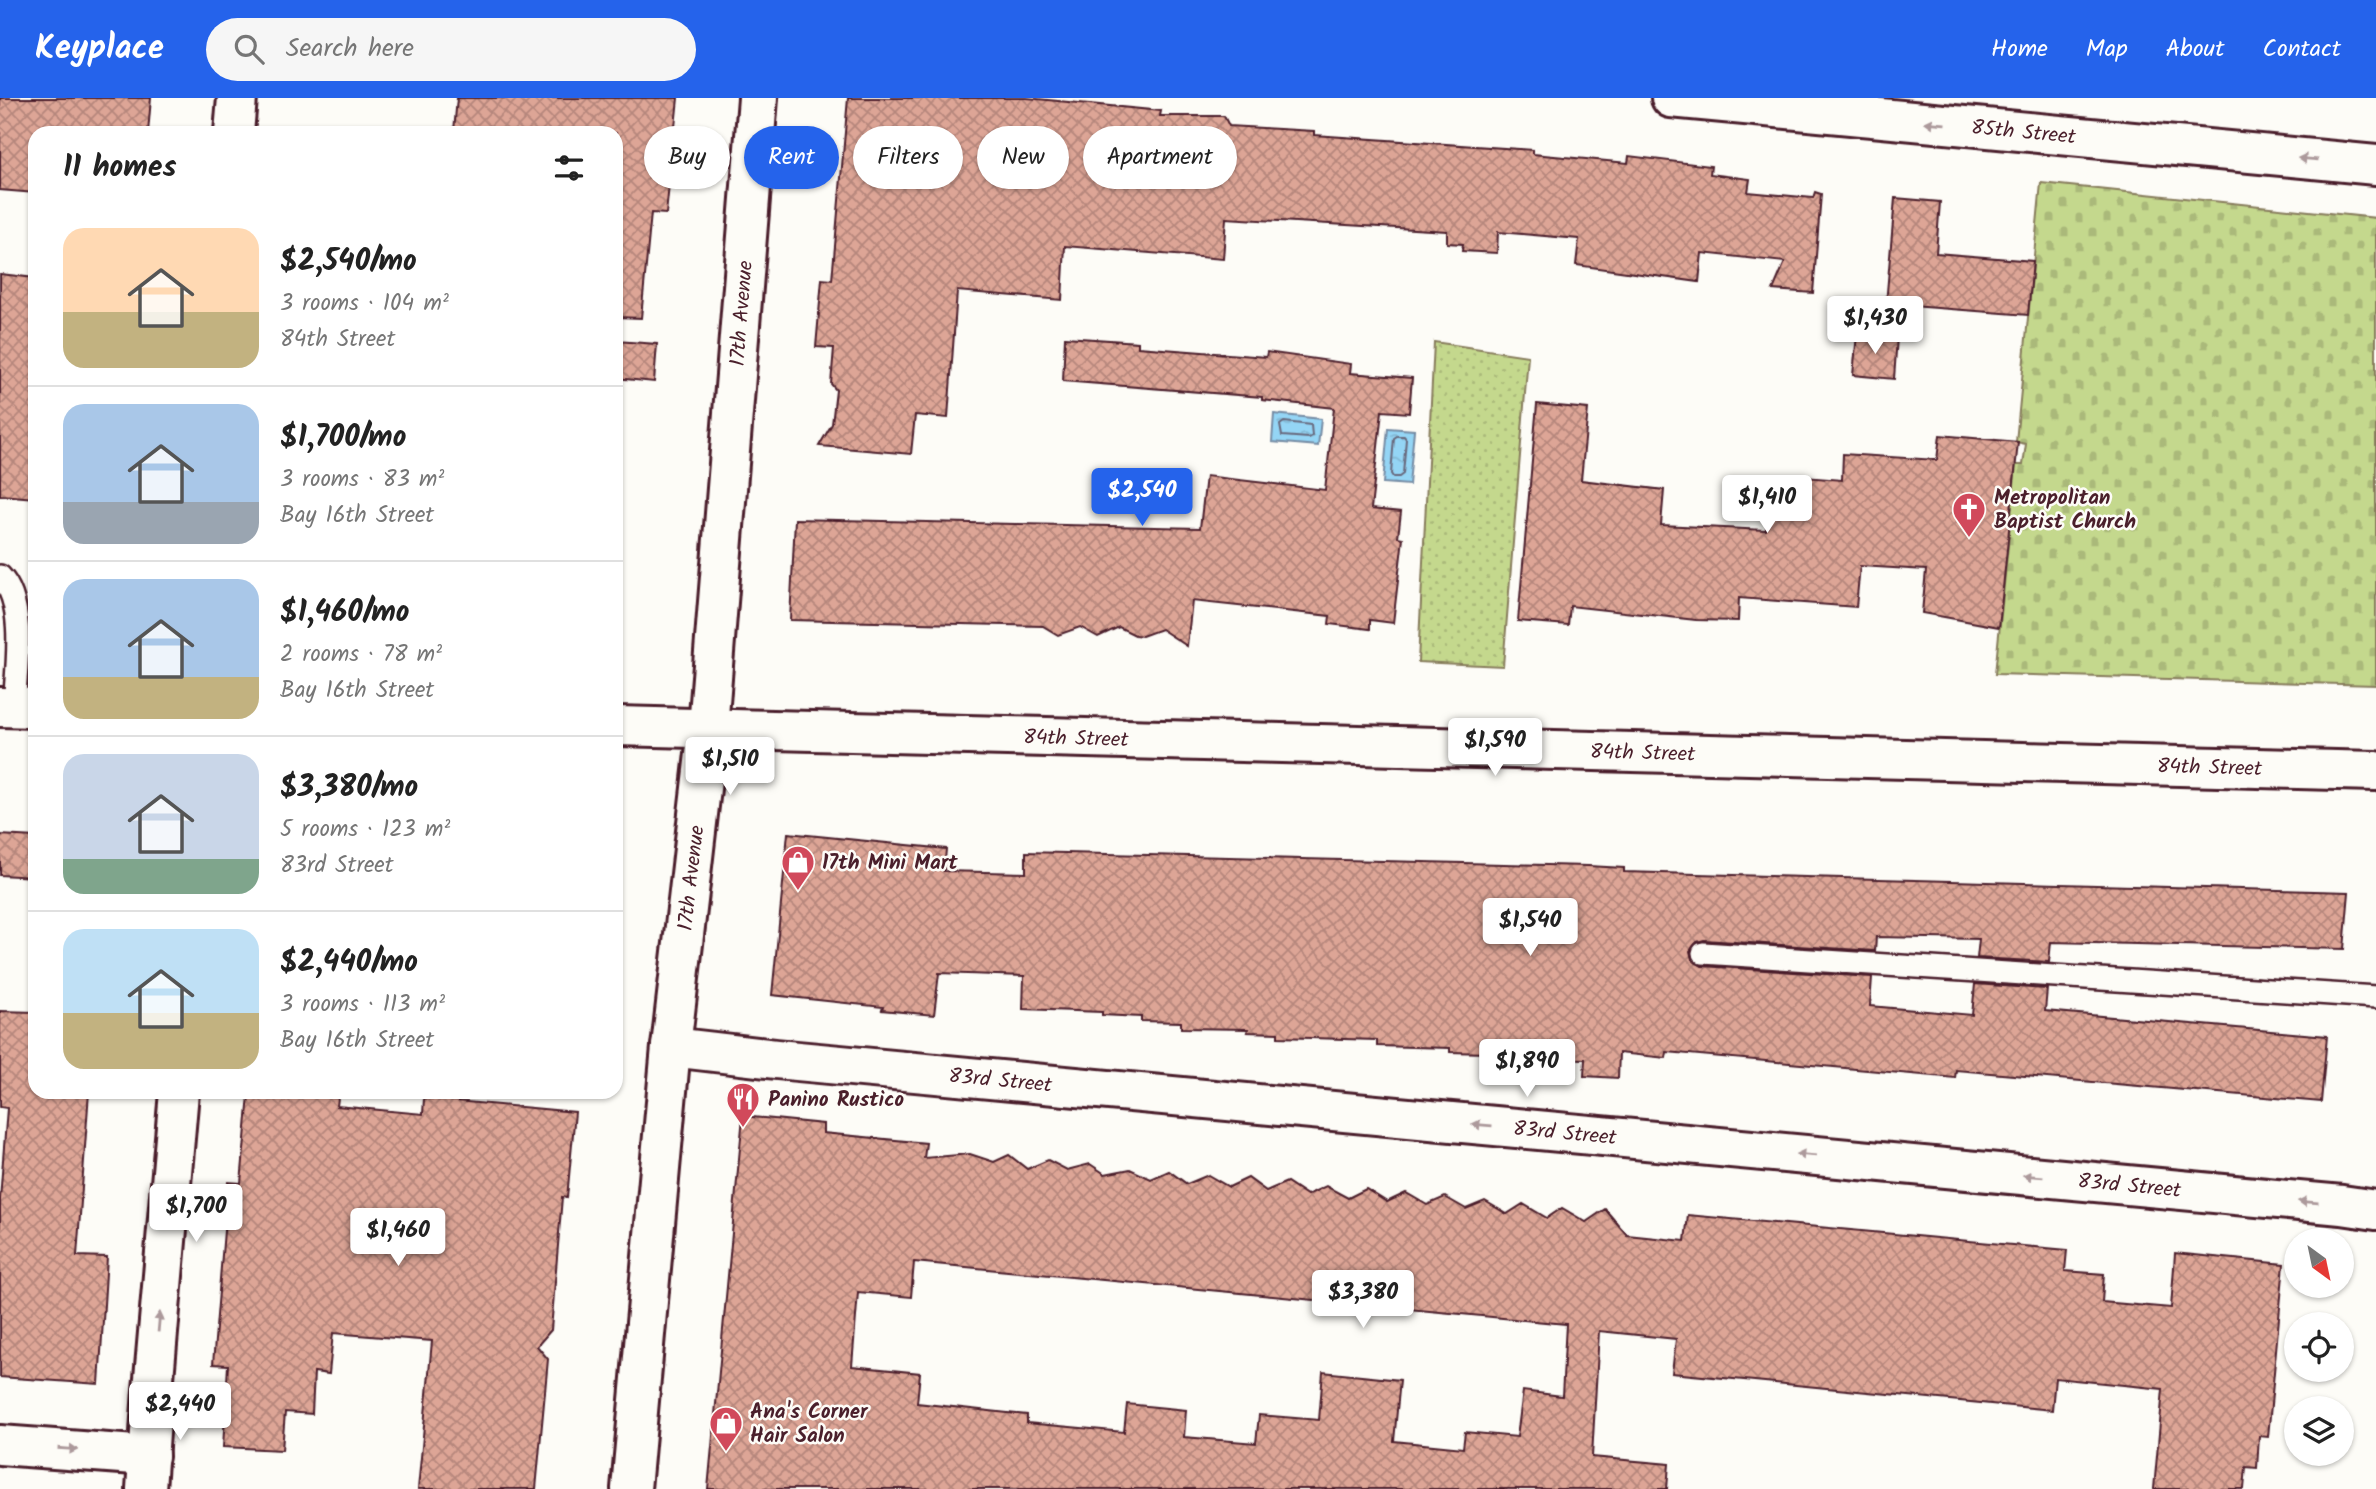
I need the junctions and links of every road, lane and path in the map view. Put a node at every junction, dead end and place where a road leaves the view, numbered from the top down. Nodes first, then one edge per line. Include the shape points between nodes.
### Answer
1 (237, 98) edge
2 (758, 98) edge
3 (1671, 98) edge
4 (234, 126) edge
5 (2376, 165) edge
6 (0, 576) edge
7 (17, 707) edge
8 (623, 726) edge
9 (708, 728) junction
10 (2376, 771) edge
11 (1703, 953) dead end
12 (2376, 997) edge
13 (671, 1047) junction
14 (178, 1099) edge
15 (2376, 1210) edge
16 (0, 1445) edge
17 (148, 1473) edge
18 (631, 1489) edge

1 - 4 street
2 - 9 street, 17th Avenue
5 -> 3 street, 85th Street
6 - 7 lane via 8,583 18,636
8 - 9 street, 84th Street
9 - 10 street, 84th Street
9 - 13 street, 17th Avenue
11 - 12 lane
15 -> 13 street, 83rd Street
13 - 18 street, 17th Avenue
17 -> 14 street
16 -> 17 street

